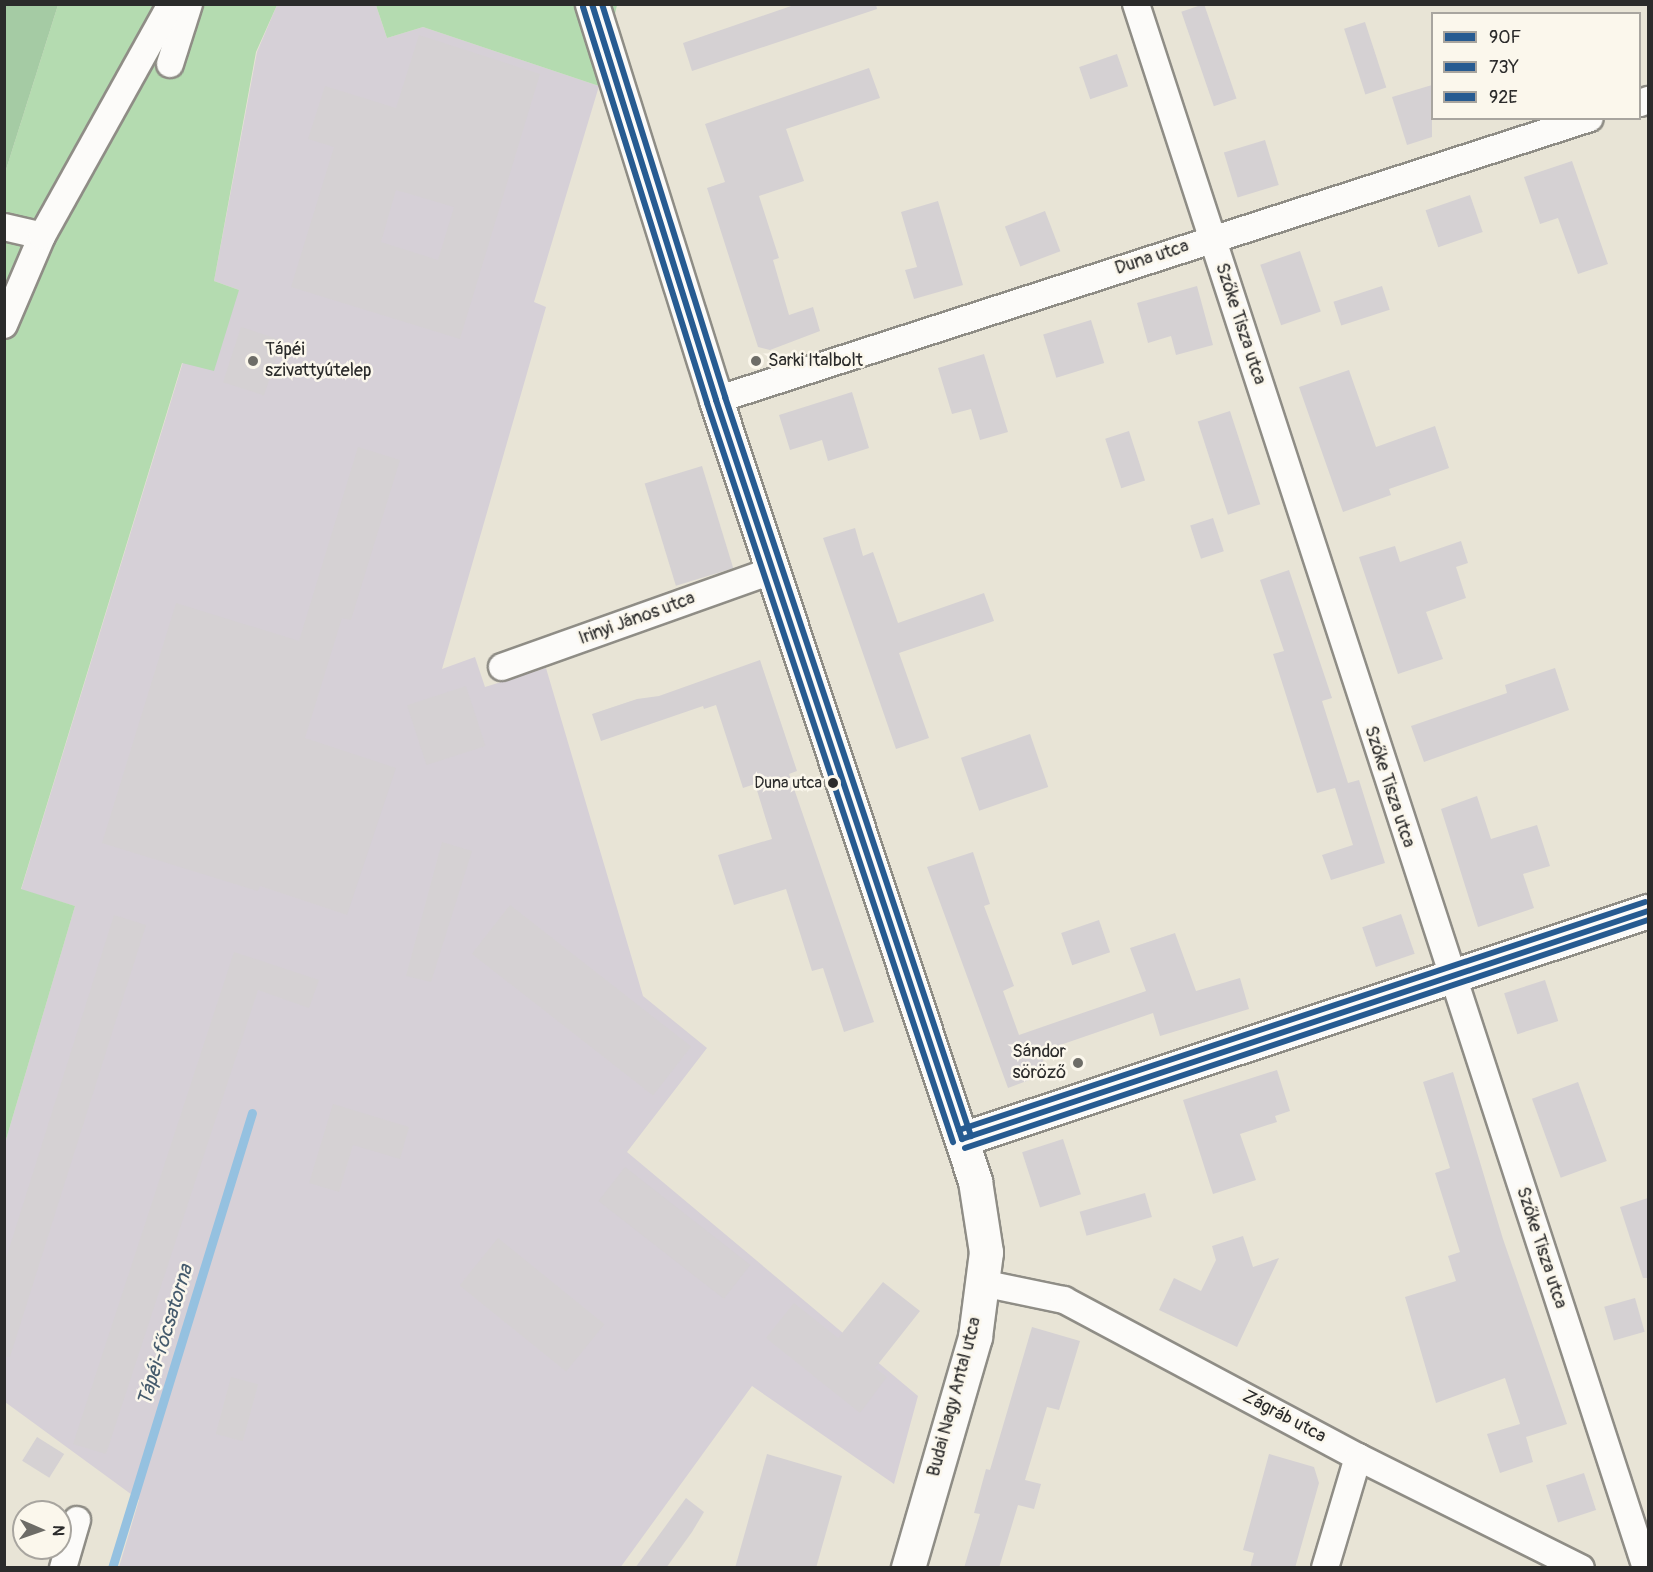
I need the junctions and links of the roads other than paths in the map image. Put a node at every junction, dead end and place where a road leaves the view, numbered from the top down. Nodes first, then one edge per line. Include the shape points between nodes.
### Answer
1 (171, 4) edge
2 (189, 4) edge
3 (1136, 4) edge
4 (600, 8) edge
5 (170, 64) dead end
6 (1584, 120) edge
7 (4, 227) edge
8 (42, 236) junction
9 (1212, 238) junction
10 (4, 325) edge
11 (716, 400) junction
12 (772, 571) junction
13 (502, 668) dead end
14 (1648, 911) edge
15 (1451, 977) junction
16 (962, 1138) junction
17 (982, 1283) junction
18 (1358, 1457) junction
19 (77, 1520) dead end
20 (63, 1568) edge
21 (908, 1568) edge
22 (1325, 1568) edge
23 (1581, 1568) edge
24 (1646, 1568) edge

1 - 8 street
2 - 5 street
3 - 9 street, Szőke Tisza utca
4 - 11 main road
6 - 9 street, Duna utca
7 - 8 street
8 - 10 street
9 - 11 street, Duna utca
9 - 15 street, Szőke Tisza utca
11 - 12 main road
12 - 13 street, Irinyi János utca
12 - 16 main road
14 - 15 main road
15 - 16 main road
15 - 24 street, Szőke Tisza utca
16 - 17 main road, Budai Nagy Antal utca via 986,1252
17 - 18 street, Zágráb utca via 1064,1300
17 - 21 main road, Budai Nagy Antal utca via 975,1337
18 - 22 street
18 - 23 street, Zágráb utca
19 - 20 street

